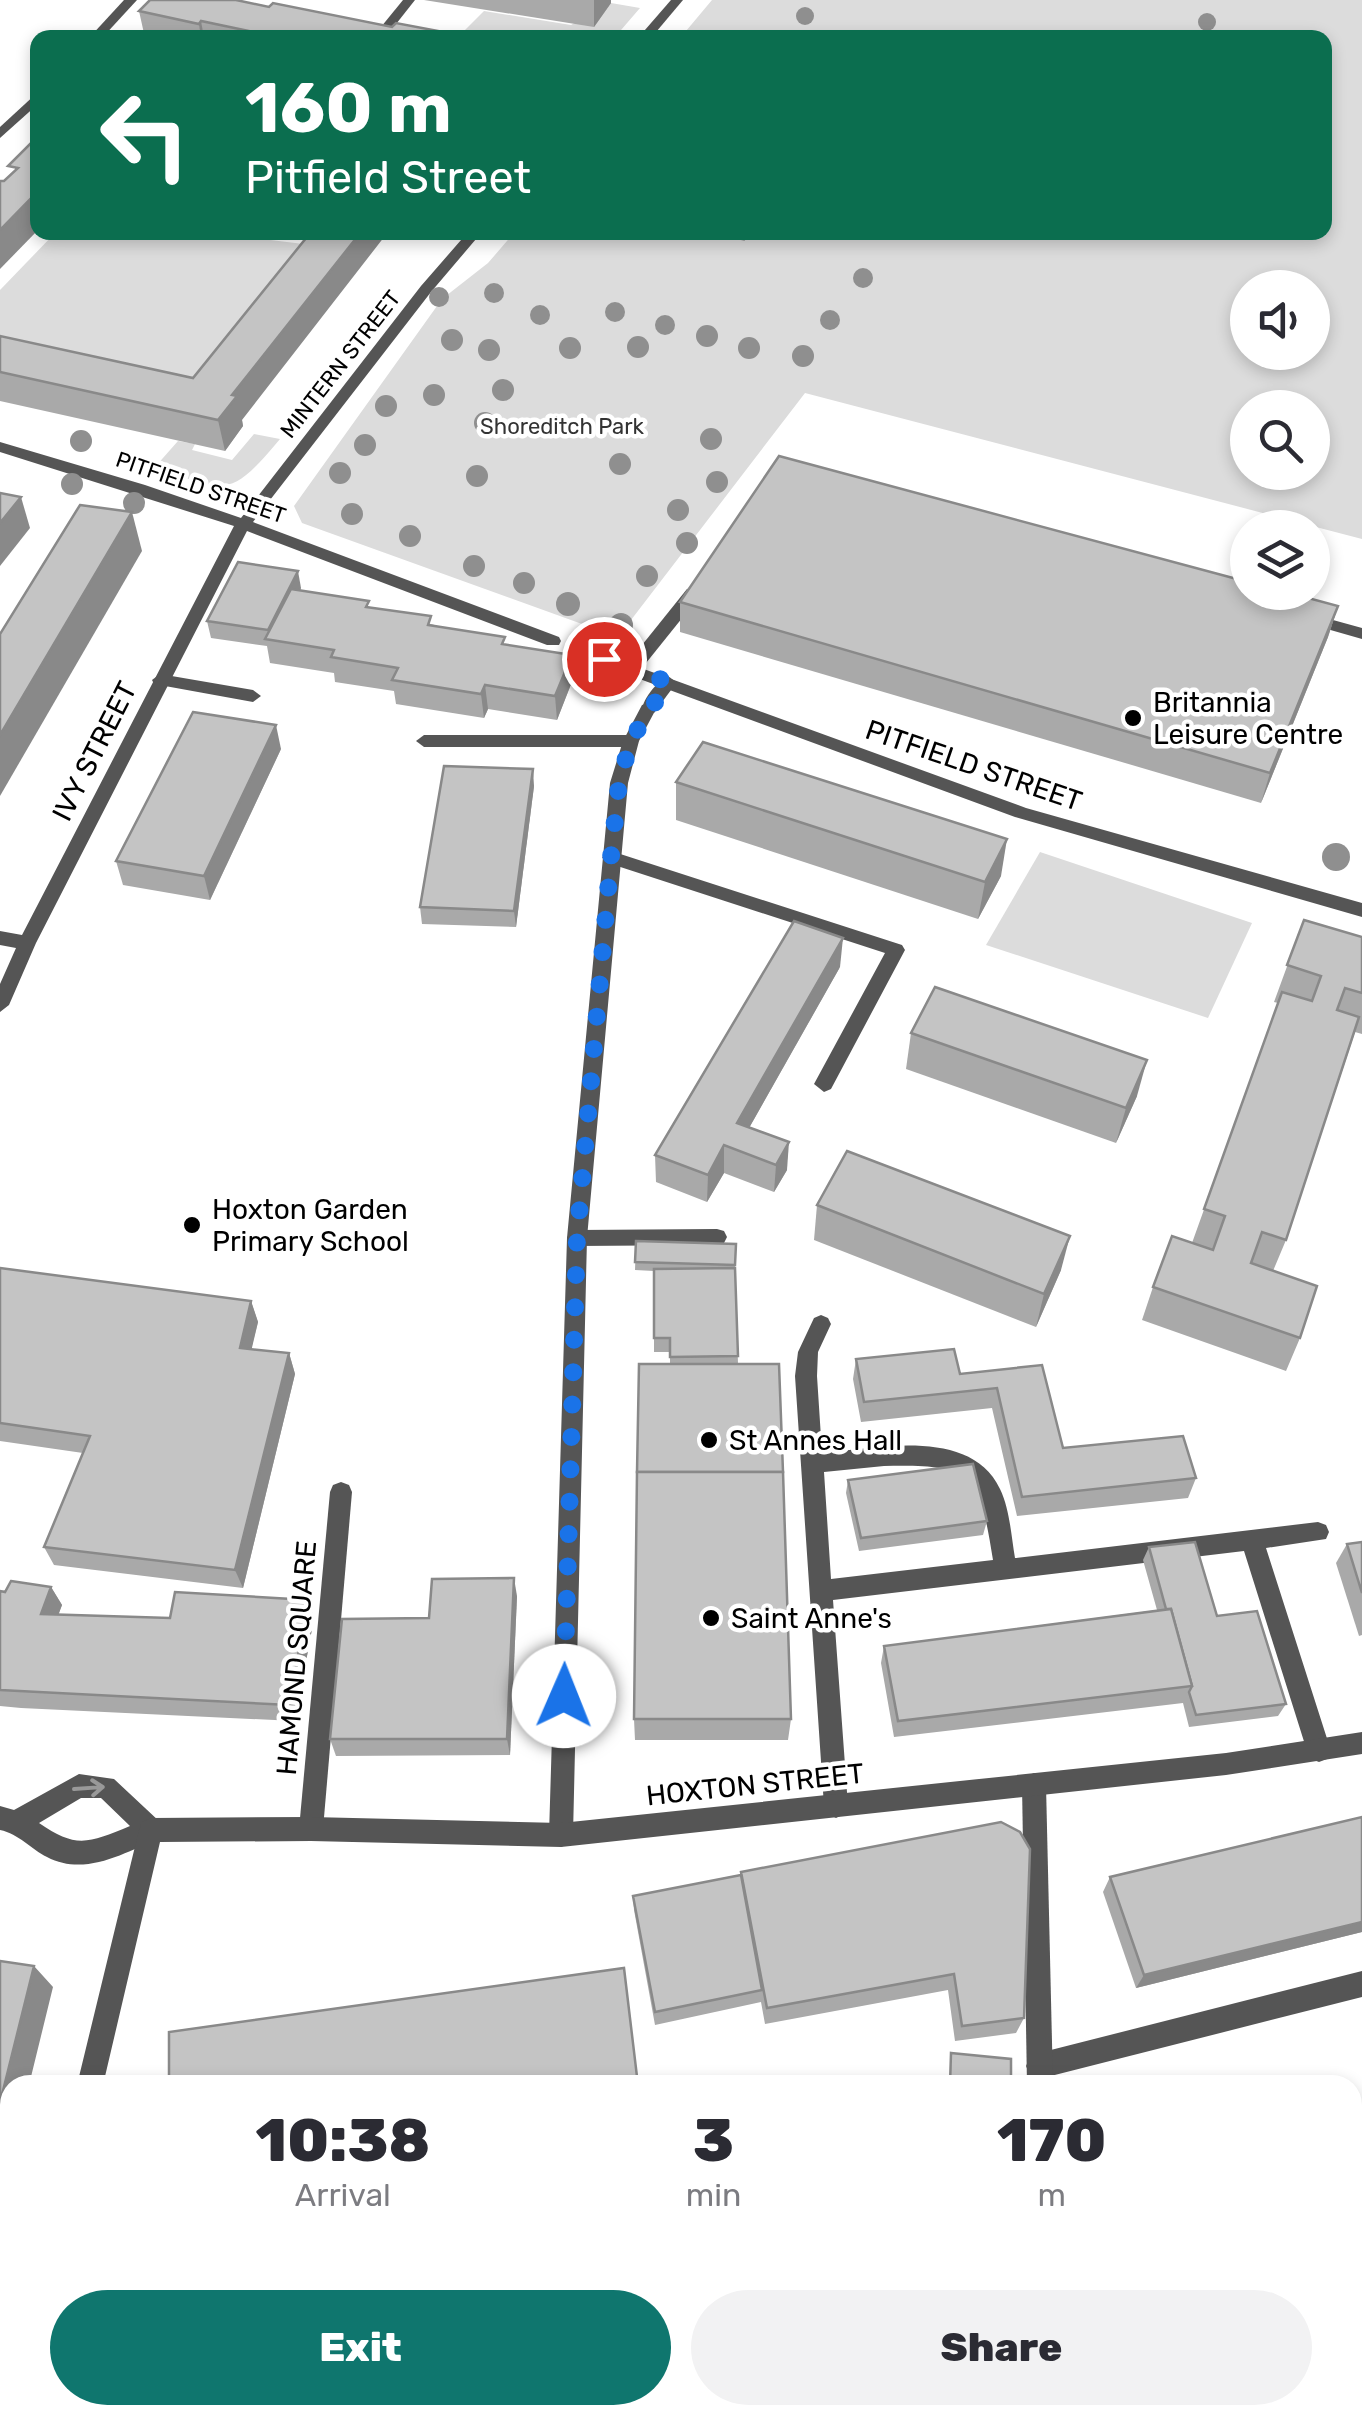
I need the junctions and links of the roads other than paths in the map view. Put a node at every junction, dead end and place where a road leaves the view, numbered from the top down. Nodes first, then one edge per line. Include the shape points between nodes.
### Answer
1 (132, 0) edge
2 (410, 0) edge
3 (672, 1) edge
4 (103, 30) edge
5 (385, 30) edge
6 (650, 30) edge
7 (30, 104) edge
8 (0, 134) edge
9 (469, 240) edge
10 (0, 447) edge
11 (242, 525) junction
12 (702, 581) edge
13 (1333, 625) edge
14 (1362, 634) edge
15 (553, 642) dead end
16 (575, 649) dead end
17 (632, 669) junction
18 (160, 680) junction
19 (668, 682) junction
20 (253, 696) dead end
21 (631, 740) junction
22 (424, 742) dead end
23 (611, 857) junction
24 (1362, 910) edge
25 (0, 938) edge
26 (27, 943) junction
27 (0, 1005) edge
28 (824, 1084) dead end
29 (717, 1237) dead end
30 (577, 1238) junction
31 (821, 1324) dead end
32 (812, 1464) junction
33 (341, 1492) dead end
34 (1318, 1532) dead end
35 (1252, 1540) junction
36 (1006, 1569) junction
37 (820, 1591) junction
38 (1362, 1743) edge
39 (1320, 1751) junction
40 (1034, 1785) junction
41 (836, 1806) junction
42 (9, 1820) edge
43 (311, 1829) junction
44 (152, 1830) junction
45 (561, 1835) junction
46 (1362, 1984) edge
47 (92, 2075) edge
48 (1039, 2075) edge

1 - 4 street
2 - 5 street
3 - 6 street
7 - 8 street
9 - 11 street, MINTERN STREET
10 - 11 street, PITFIELD STREET
11 - 15 street, PITFIELD STREET
11 - 18 street, IVY STREET
12 - 17 street
13 - 14 street
16 - 17 street, PITFIELD STREET
17 - 19 street, PITFIELD STREET
18 - 20 street
18 - 26 street, IVY STREET
19 - 21 street
19 - 24 street, PITFIELD STREET via 1036,818
21 - 22 street
21 - 23 street
23 - 28 street via 896,950
23 - 30 street
25 - 26 street
26 - 27 street, IVY STREET
29 - 30 street
30 - 45 street
31 - 32 street via 806,1376
32 - 36 street via 939,1456 962,1463 990,1490
32 - 37 street
33 - 43 street, HAMOND SQUARE
34 - 35 street
35 - 36 street
35 - 39 street
36 - 37 street
37 - 41 street
38 - 39 street, HOXTON STREET
39 - 40 street, HOXTON STREET
40 - 41 street, HOXTON STREET
40 - 48 street
41 - 45 street, HOXTON STREET
42 - 44 street, HOXTON STREET via 58,1852 84,1853
42 -> 44 street, HOXTON STREET via 79,1786 106,1788
43 - 44 street, HOXTON STREET
43 - 45 street, HOXTON STREET
44 - 47 street
46 - 48 street

